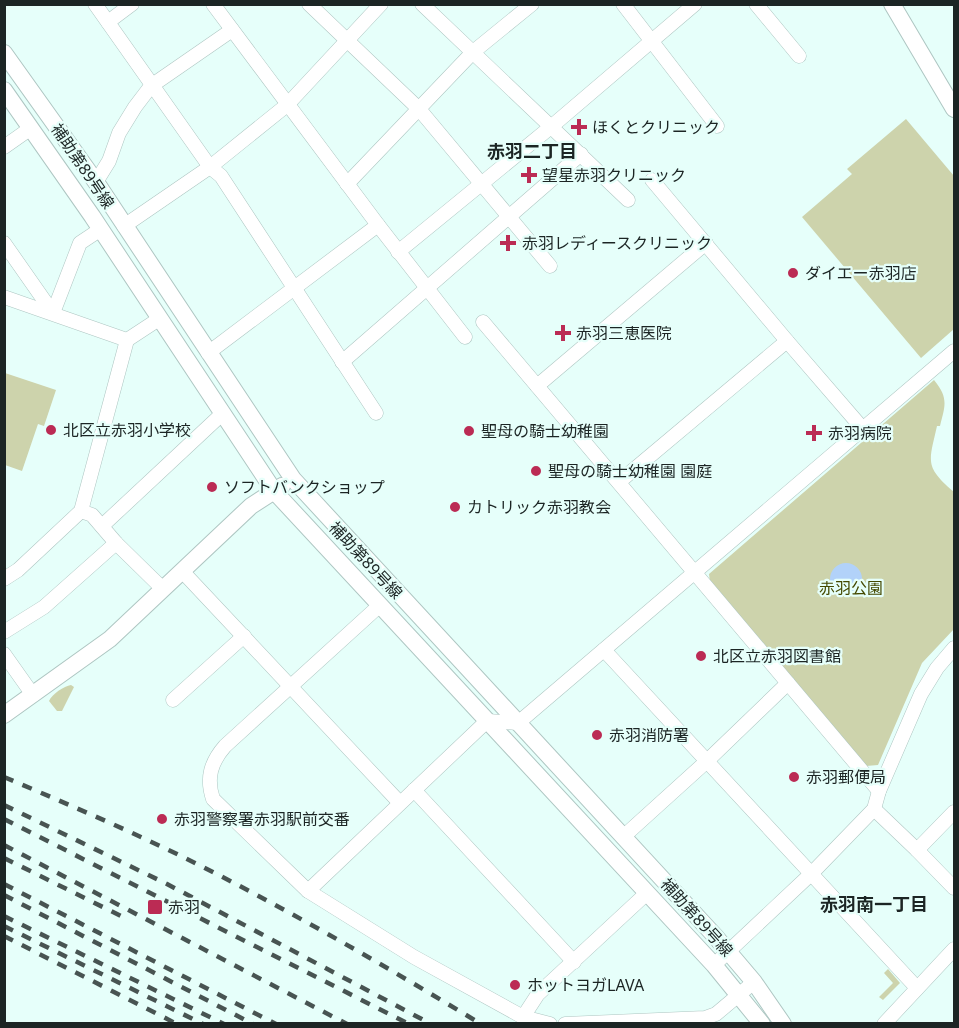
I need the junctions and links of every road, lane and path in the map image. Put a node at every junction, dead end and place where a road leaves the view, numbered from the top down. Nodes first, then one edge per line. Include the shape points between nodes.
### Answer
1 (95, 4) edge
2 (132, 4) edge
3 (213, 4) edge
4 (309, 4) edge
5 (381, 4) edge
6 (422, 4) edge
7 (532, 4) edge
8 (622, 4) edge
9 (695, 4) edge
10 (756, 4) edge
11 (892, 4) edge
12 (108, 22) junction
13 (232, 30) junction
14 (346, 40) junction
15 (652, 42) junction
16 (473, 52) junction
17 (4, 53) edge
18 (799, 56) dead end
19 (151, 86) junction
20 (4, 90) edge
21 (287, 105) junction
22 (419, 109) junction
23 (954, 109) edge
24 (552, 126) junction
25 (717, 126) dead end
26 (31, 128) junction
27 (4, 147) edge
28 (581, 154) junction
29 (210, 167) junction
30 (652, 180) dead end
31 (96, 182) junction
32 (347, 184) junction
33 (482, 184) junction
34 (628, 200) dead end
35 (509, 217) junction
36 (378, 225) junction
37 (124, 226) junction
38 (101, 229) junction
39 (4, 243) edge
40 (706, 243) junction
41 (398, 252) junction
42 (550, 266) dead end
43 (293, 288) junction
44 (427, 289) junction
45 (4, 297) edge
46 (52, 313) junction
47 (159, 319) junction
48 (483, 322) dead end
49 (465, 337) dead end
50 (127, 340) junction
51 (787, 341) junction
52 (954, 351) edge
53 (208, 352) junction
54 (342, 362) junction
55 (537, 386) junction
56 (376, 413) dead end
57 (222, 414) junction
58 (863, 429) junction
59 (293, 479) junction
60 (619, 483) junction
61 (274, 491) junction
62 (81, 511) junction
63 (102, 526) junction
64 (116, 543) junction
65 (182, 571) junction
66 (695, 573) junction
67 (4, 579) edge
68 (163, 589) junction
69 (379, 606) junction
70 (4, 632) edge
71 (244, 636) junction
72 (954, 648) edge
73 (604, 650) junction
74 (4, 654) edge
75 (788, 683) junction
76 (292, 687) junction
77 (33, 695) junction
78 (173, 700) dead end
79 (4, 715) edge
80 (487, 721) junction
81 (518, 723) junction
82 (707, 761) junction
83 (414, 790) junction
84 (879, 791) junction
85 (399, 802) junction
86 (874, 809) junction
87 (954, 812) edge
88 (623, 837) junction
89 (917, 850) junction
90 (812, 873) junction
91 (954, 888) edge
92 (308, 891) junction
93 (647, 893) junction
94 (954, 949) edge
95 (729, 951) junction
96 (574, 962) junction
97 (714, 965) junction
98 (754, 982) junction
99 (917, 988) junction
100 (739, 995) junction
101 (523, 1017) junction
102 (685, 1022) edge
103 (550, 1023) edge
104 (565, 1023) edge
105 (762, 1023) edge
106 (783, 1023) edge
107 (884, 1023) edge

1 - 12 street
2 - 12 street
3 - 13 street
4 - 14 street
5 - 14 street
6 - 16 street
7 - 16 street
8 - 15 street
9 - 15 street
10 - 18 street
11 - 23 street
12 - 19 street
13 - 19 street
13 - 21 street
14 - 21 street
14 - 22 street
15 - 24 street
15 - 25 street
16 - 22 street
16 - 24 street
17 - 31 street, 補助第89号線
19 - 29 street
19 - 31 street via 119,133 110,161
20 - 26 street, 補助第89号線
21 - 29 street
21 - 32 street
22 - 32 street
22 - 33 street
24 - 28 street
24 - 33 street
26 - 27 street
26 - 38 street, 補助第89号線
28 - 34 street
28 - 35 street
29 - 37 street
29 - 43 street via 221,176
30 - 40 street
31 - 37 street, 補助第89号線
32 - 36 street
33 - 35 street
33 - 41 street
35 - 42 street
35 - 44 street
36 - 41 street
36 - 43 street
37 - 53 street, 補助第89号線
38 - 46 street via 80,243
38 - 47 street, 補助第89号線
39 - 46 street
40 - 51 street
40 - 55 street
41 - 44 street
43 - 53 street
43 - 54 street
44 - 49 street
44 - 54 street
45 - 46 street
46 - 50 street
47 - 50 street
47 - 57 street, 補助第89号線
48 - 55 street
50 - 62 street
51 - 58 street
51 - 60 street
52 - 58 street
53 - 59 street, 補助第89号線
54 - 56 street
55 - 60 street
57 - 61 street, 補助第89号線
57 - 63 street
58 - 66 street
59 - 61 street
59 - 81 street, 補助第89号線
60 - 66 street
61 - 65 street via 251,506
61 - 69 street, 補助第89号線
62 - 63 street via 92,515
62 - 67 street
63 - 64 street
64 - 68 street
64 - 70 street via 44,607
65 - 68 street
65 - 71 street
66 - 73 street
66 - 75 street
68 - 77 street via 110,639
69 - 76 street
69 - 80 street, 補助第89号線
71 - 76 street
71 - 78 street
72 - 84 street via 921,694
73 - 81 street
73 - 82 street
74 - 77 street
75 - 82 street
75 - 84 street
76 - 85 street
76 - 92 street via 225,746 211,767 210,782 213,799
77 - 79 street
80 - 81 street
80 - 83 street
80 - 93 street, 補助第89号線
81 - 88 street, 補助第89号線
82 - 88 street
82 - 90 street
83 - 85 street
83 - 96 street
84 - 86 street
85 - 92 street
86 - 89 street
86 - 90 street
87 - 89 street
88 - 95 street, 補助第89号線
89 - 91 street
90 - 95 street
90 - 99 street
92 - 101 street via 414,957
93 - 96 street
93 - 97 street, 補助第89号線
94 - 99 street
95 - 97 street
95 - 98 street, 補助第89号線
96 - 101 street via 538,994
97 - 100 street, 補助第89号線
98 - 100 street
98 - 106 street, 補助第89号線
99 - 107 street
100 - 102 street via 717,1014
100 - 105 street, 補助第89号線
101 - 103 street
102 - 104 street

